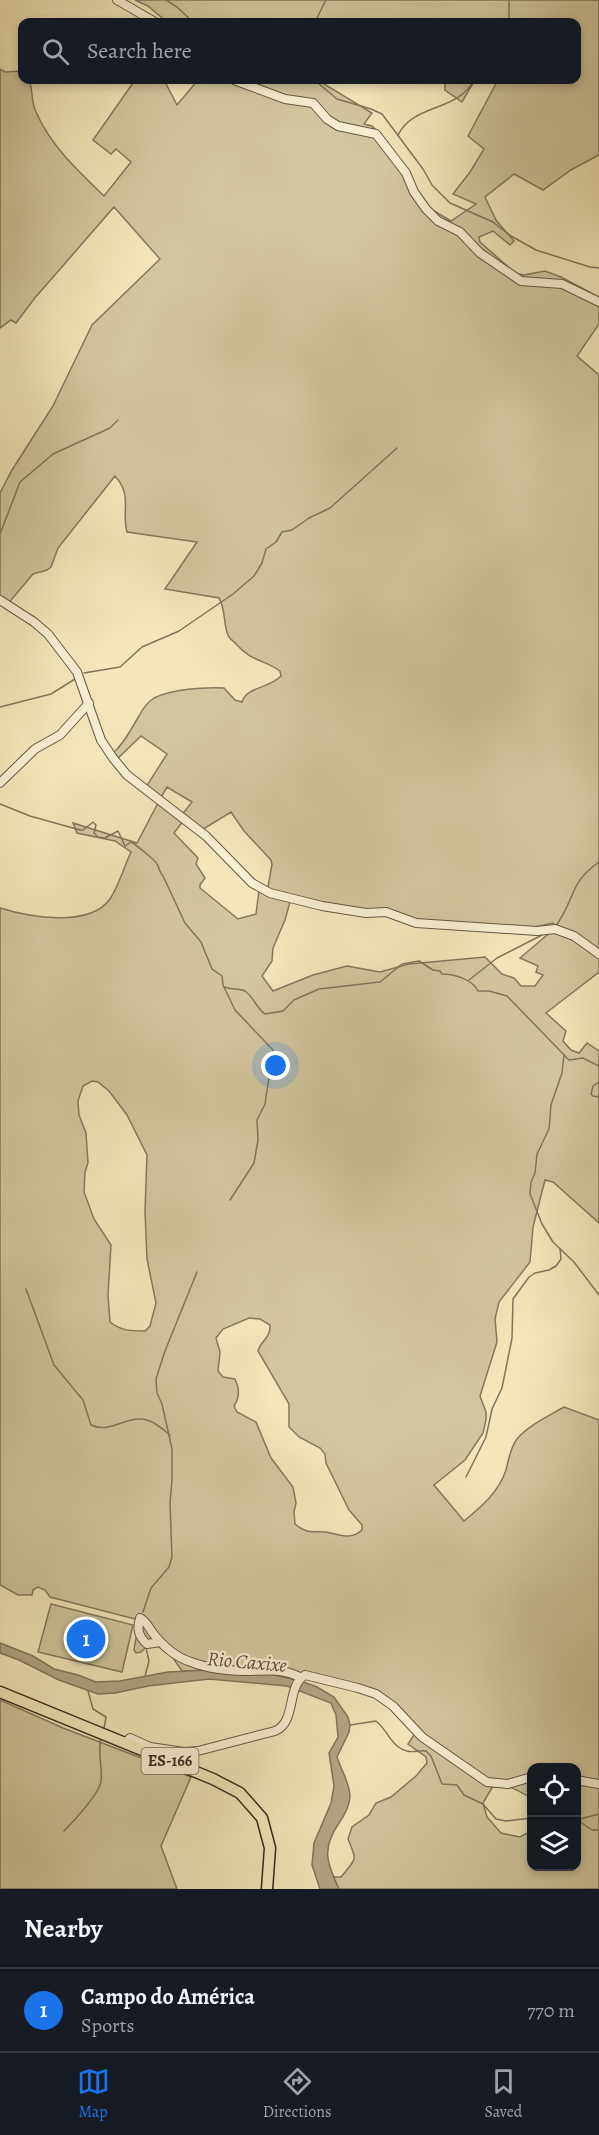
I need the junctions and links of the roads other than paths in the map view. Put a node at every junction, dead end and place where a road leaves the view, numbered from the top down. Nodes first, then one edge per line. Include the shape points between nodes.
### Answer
1 (117, 0) edge
2 (148, 18) edge
3 (245, 84) edge
4 (599, 302) edge
5 (0, 600) edge
6 (89, 703) junction
7 (0, 783) edge
8 (599, 954) edge
9 (160, 1642) dead end
10 (299, 1679) junction
11 (0, 1692) edge
12 (125, 1743) junction
13 (527, 1778) edge
14 (581, 1781) edge
15 (599, 1784) edge
16 (267, 1889) edge

1 - 2 street
3 - 4 street via 285,99 313,103 338,126 376,134 406,173 426,209 438,221 460,232 480,253 521,281 562,284
5 - 6 street via 48,634 77,672
6 - 7 street via 60,735 35,749
6 - 8 street via 101,740 127,775 206,836 252,883 270,893 322,906 386,912 416,923 555,929 574,936
9 - 10 street via 193,1663 290,1672
10 - 12 street via 285,1724 275,1731 198,1751 150,1747 129,1738
10 - 13 street via 305,1675 376,1694 422,1737 487,1782 508,1784
11 - 12 main road, ES-166
12 - 16 main road, ES-166 via 240,1792 262,1818 270,1848
14 - 15 street

